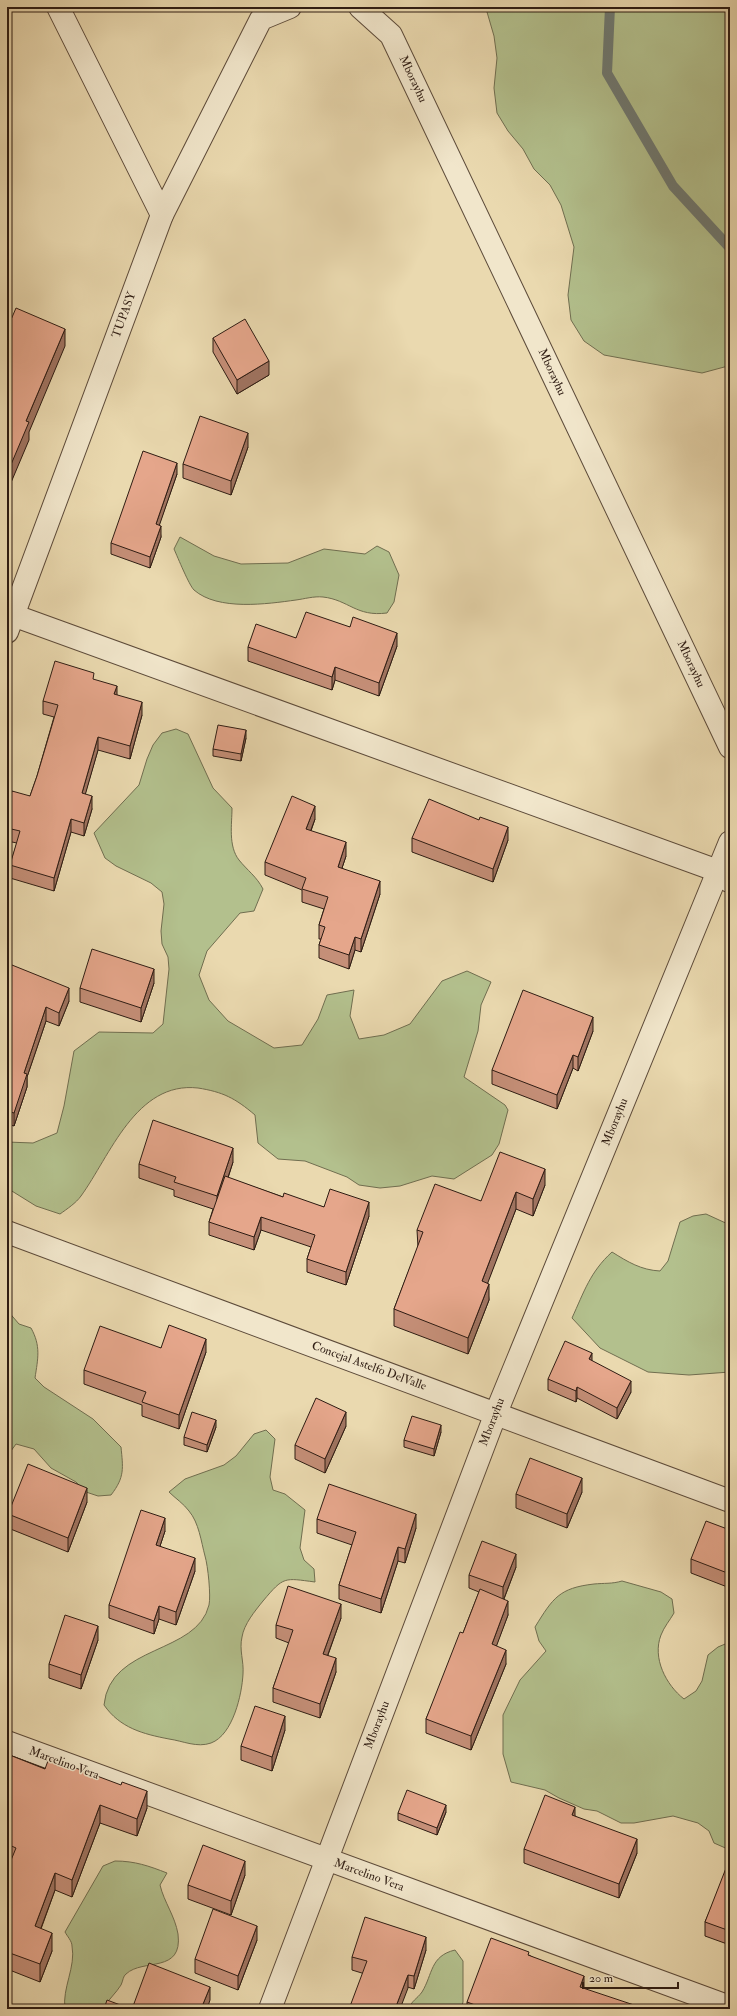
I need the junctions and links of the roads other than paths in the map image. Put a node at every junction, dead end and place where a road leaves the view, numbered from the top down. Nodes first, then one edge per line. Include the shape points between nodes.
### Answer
1 (58, 7) edge
2 (290, 7) edge
3 (360, 7) edge
4 (162, 215) junction
5 (9, 620) edge
6 (730, 747) edge
7 (730, 842) edge
8 (724, 876) edge
9 (7, 1232) edge
10 (496, 1413) junction
11 (730, 1501) edge
12 (7, 1742) edge
13 (327, 1859) junction
14 (730, 2007) edge
15 (270, 2009) edge

1 - 4 street
2 - 4 street via 261,19
3 - 6 street, Mborayhu via 392,35
4 - 5 street, TUPASY
5 - 8 street
7 - 8 street, Mborayhu
8 - 10 street, Mborayhu
9 - 10 street, Concejal Astelfo DelValle
10 - 11 street, Concejal Astelfo DelValle
10 - 13 street, Mborayhu
12 - 13 street, Marcelino Vera
13 - 14 street, Marcelino Vera
13 - 15 street, Mborayhu

